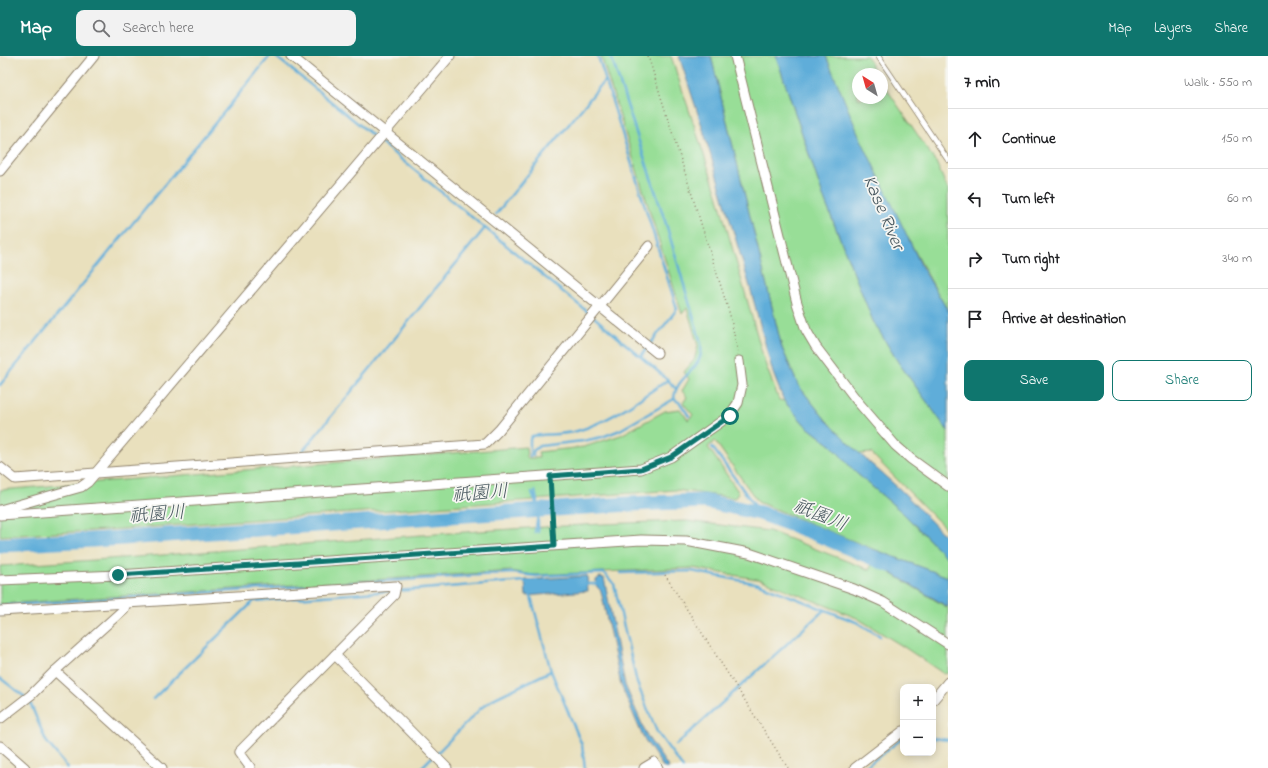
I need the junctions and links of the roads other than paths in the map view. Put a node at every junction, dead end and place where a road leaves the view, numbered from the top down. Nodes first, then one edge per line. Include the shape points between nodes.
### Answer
1 (94, 56) edge
2 (291, 56) edge
3 (450, 56) edge
4 (735, 56) edge
5 (878, 56) edge
6 (386, 132) junction
7 (948, 160) edge
8 (0, 171) edge
9 (649, 246) dead end
10 (598, 307) junction
11 (656, 353) dead end
12 (739, 361) road end
13 (0, 467) edge
14 (95, 474) junction
15 (948, 486) edge
16 (0, 510) edge
17 (0, 515) edge
18 (0, 580) edge
19 (126, 603) junction
20 (0, 611) edge
21 (948, 644) edge
22 (335, 656) junction
23 (55, 671) junction
24 (948, 682) edge
25 (936, 696) edge
26 (0, 719) edge
27 (900, 733) edge
28 (0, 746) edge
29 (24, 768) edge
30 (162, 768) edge
31 (249, 768) edge
32 (447, 768) edge
33 (644, 768) edge
34 (658, 768) edge
35 (855, 768) edge

1 - 8 street
2 - 6 street
3 - 6 street
4 - 15 street via 806,330 837,377 878,427 911,459
5 - 7 lane
6 - 10 street
6 - 14 street
9 - 10 street
10 - 11 street
10 - 14 street via 485,444
12 - 17 street via 742,385 738,403 730,416 671,457 641,469
13 - 14 street via 15,479
14 - 16 street via 81,487
18 - 21 street via 118,575 656,540 686,541 737,550 861,593 903,614
19 - 20 street
19 - 22 street via 395,591
19 - 23 street via 124,609
22 - 31 street via 239,752
22 - 32 street
23 - 26 street
23 - 30 street
24 - 25 street
27 - 35 street
28 - 29 street
33 - 34 street via 654,762

